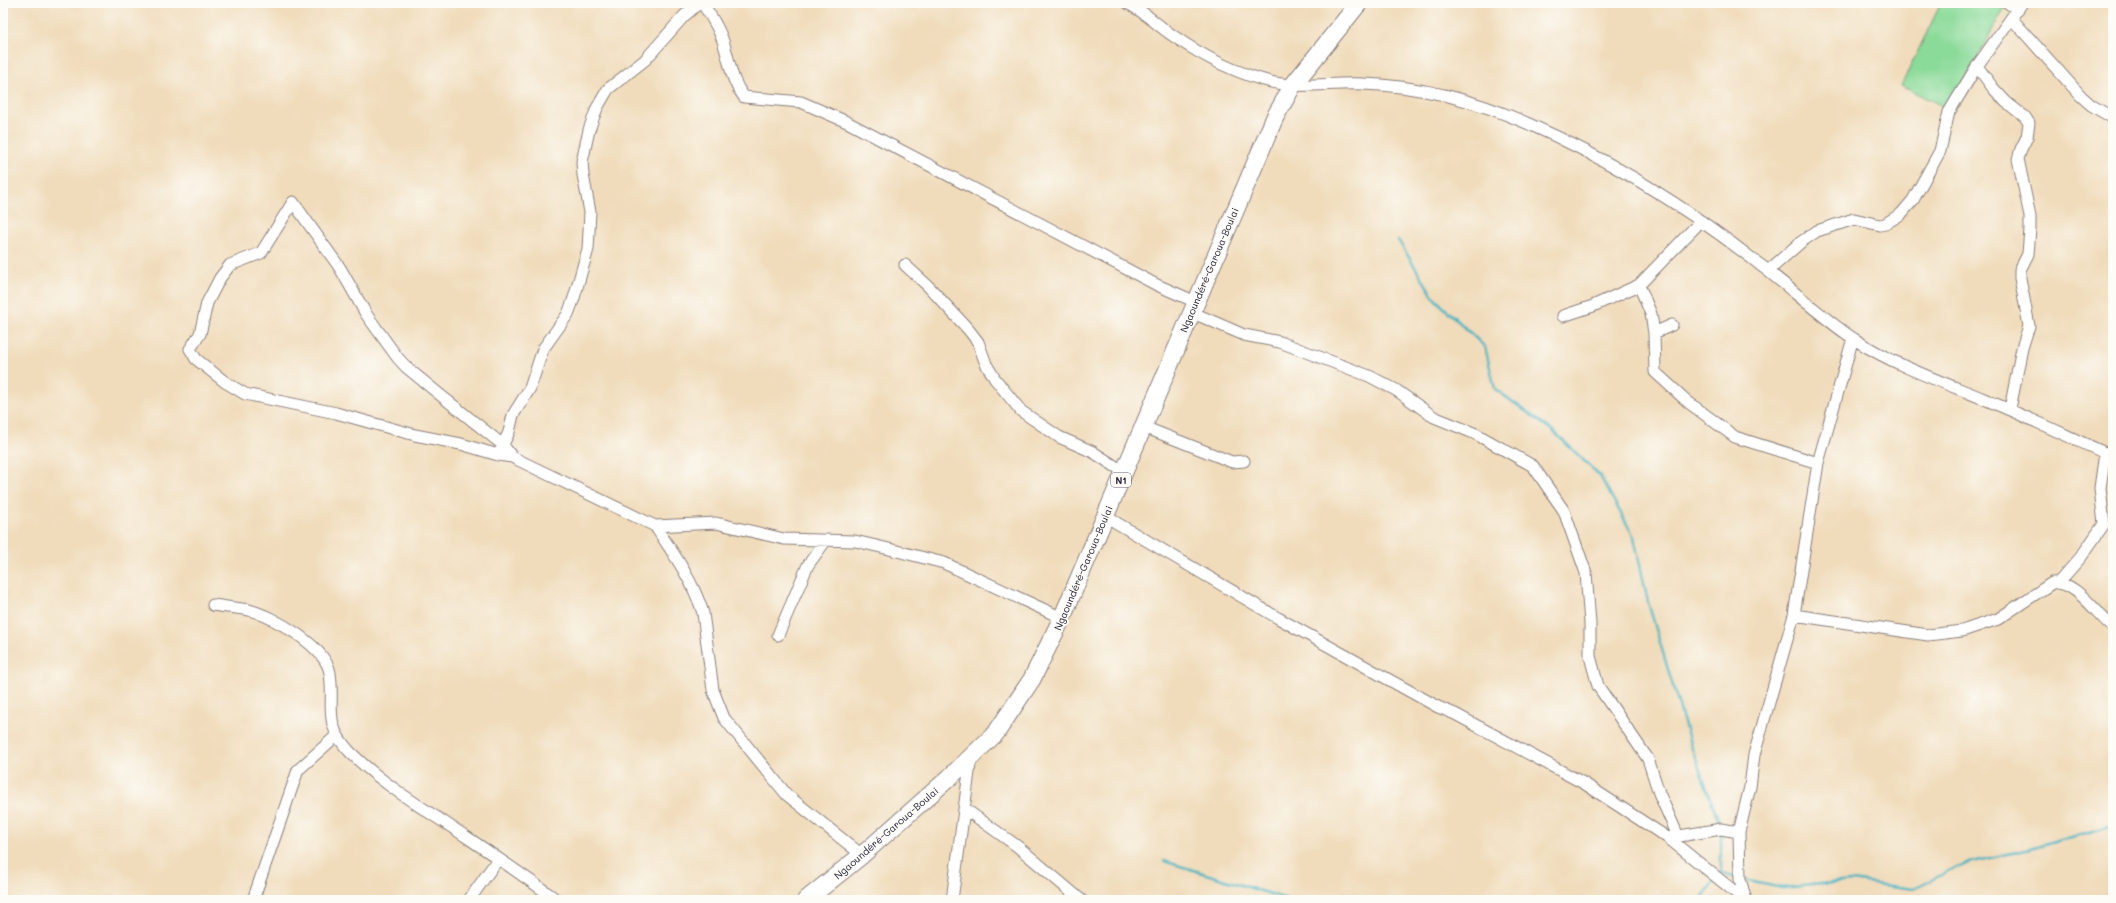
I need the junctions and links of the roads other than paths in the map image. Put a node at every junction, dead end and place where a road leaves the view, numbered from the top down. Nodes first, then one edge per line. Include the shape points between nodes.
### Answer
1 (699, 3) edge
2 (702, 3) edge
3 (1127, 3) edge
4 (1359, 3) edge
5 (2008, 3) edge
6 (2017, 10) edge
7 (1977, 66) junction
8 (1294, 84) junction
9 (2113, 118) edge
10 (1701, 221) junction
11 (905, 265) dead end
12 (1768, 271) junction
13 (1639, 285) junction
14 (1194, 307) junction
15 (1563, 316) dead end
16 (1672, 325) dead end
17 (1654, 333) junction
18 (1853, 338) junction
19 (2010, 409) junction
20 (1144, 427) junction
21 (503, 445) junction
22 (2109, 453) edge
23 (498, 455) junction
24 (512, 457) junction
25 (1244, 461) dead end
26 (1818, 463) junction
27 (1124, 472) junction
28 (1105, 516) junction
29 (655, 526) junction
30 (826, 540) junction
31 (2059, 582) junction
32 (213, 605) dead end
33 (1794, 615) junction
34 (1062, 618) junction
35 (2113, 627) edge
36 (778, 635) dead end
37 (336, 736) junction
38 (971, 757) junction
39 (965, 809) junction
40 (1739, 832) junction
41 (1673, 837) junction
42 (862, 854) junction
43 (498, 859) junction
44 (253, 900) edge
45 (469, 900) edge
46 (557, 900) edge
47 (806, 900) edge
48 (952, 900) edge
49 (1081, 900) edge
50 (1745, 900) edge

1 - 21 street via 645,60 608,89 597,108 582,162 590,212 588,248 568,314 543,349 530,388 513,415
2 - 14 street via 720,33 726,48 729,69 744,97 786,99 816,107 1157,285
3 - 8 street via 1212,60 1273,82
4 - 8 highway, Ngaoundéré-Garoua-Boulai / N1
5 - 6 street
6 - 7 street
6 - 9 street via 2081,96
7 - 12 street via 1949,112 1944,139 1933,166 1913,200 1901,214 1880,225 1854,219 1817,231
7 - 19 street via 1993,88 2029,123 2027,138 2020,149 2018,159 2030,216 2028,254 2020,270 2029,326
8 - 10 street via 1390,85 1475,103 1529,124 1576,147 1637,180
8 - 14 highway, Ngaoundéré-Garoua-Boulai / N1 via 1261,148
10 - 12 street
10 - 13 street
11 - 27 street via 968,329 978,342 995,379 1021,410 1059,437 1093,452
12 - 18 street
13 - 15 street via 1593,306
13 - 17 street via 1651,314
14 - 20 highway, Ngaoundéré-Garoua-Boulai / N1
14 - 41 street via 1234,331 1280,342 1369,376 1396,390 1434,417 1476,434 1533,466 1564,511 1586,573 1590,656 1598,686 1648,759
16 - 17 street
17 - 26 street via 1655,372 1693,407 1735,437
18 - 19 street via 1901,364
18 - 26 street
19 - 22 street
20 - 25 street via 1232,462
20 - 27 highway, Ngaoundéré-Garoua-Boulai / N1
21 - 23 street
21 - 23 street via 433,390 397,357 366,314 340,268 293,202 261,253 230,265 220,278 207,303 200,334 190,349 196,359 236,389 256,397 336,413
21 - 24 street
22 - 31 street via 2100,488 2104,524 2081,557
23 - 24 street
24 - 29 street
26 - 33 street
27 - 28 highway, Ngaoundéré-Garoua-Boulai / N1
28 - 34 highway, Ngaoundéré-Garoua-Boulai / N1
28 - 41 street via 1382,677 1584,784
29 - 30 street via 716,523 784,538
29 - 42 street via 685,570 700,604 713,690 724,718 787,795
30 - 34 street via 855,541 944,563
30 - 36 street via 808,565
31 - 33 street via 1998,619 1962,631 1928,635
31 - 35 street via 2068,586
32 - 37 street via 264,616 318,651 329,667 331,716
33 - 40 street via 1754,755 1750,787
34 - 38 highway, Ngaoundéré-Garoua-Boulai / N1 via 1032,679 1014,708 996,733
37 - 43 street via 390,784
37 - 44 street via 298,770
38 - 39 street
38 - 42 highway, Ngaoundéré-Garoua-Boulai / N1
39 - 48 street
39 - 49 street via 1017,846
40 - 41 street via 1721,829
40 - 50 street via 1740,879
41 - 50 street
42 - 47 highway, Ngaoundéré-Garoua-Boulai / N1
43 - 45 street
43 - 46 street

